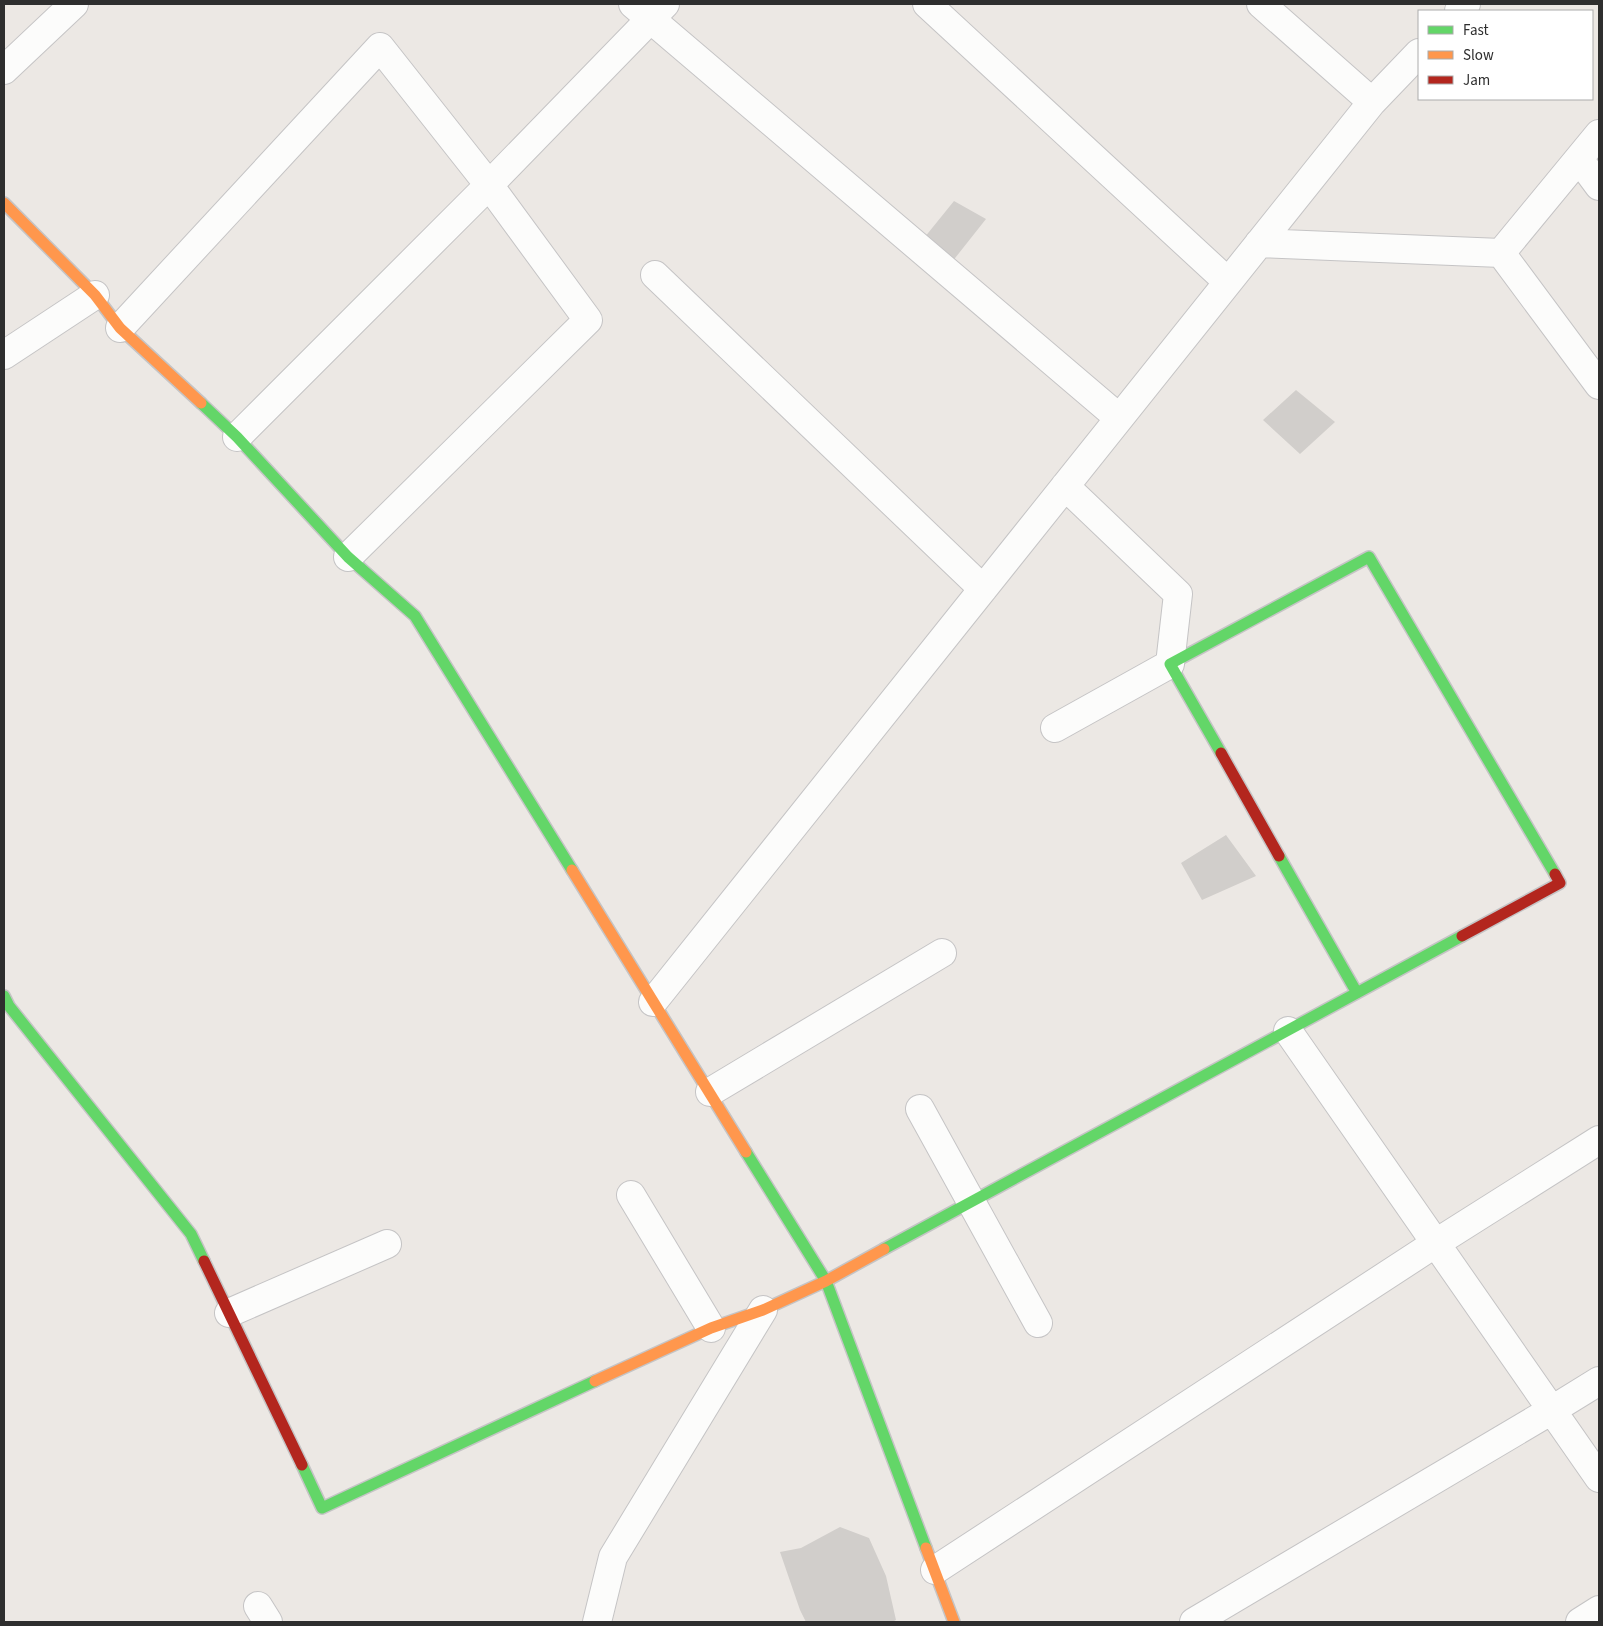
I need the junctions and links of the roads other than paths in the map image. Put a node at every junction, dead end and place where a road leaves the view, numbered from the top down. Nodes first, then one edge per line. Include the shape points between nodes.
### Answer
1 (74, 4) edge
2 (927, 4) edge
3 (1261, 4) edge
4 (649, 9) edge
5 (1418, 54) edge
6 (4, 70) edge
7 (1372, 102) junction
8 (1599, 134) edge
9 (1579, 158) junction
10 (488, 185) junction
11 (1599, 186) edge
12 (4, 203) edge
13 (1259, 243) junction
14 (1502, 253) junction
15 (655, 275) dead end
16 (1228, 282) junction
17 (95, 294) junction
18 (120, 328) junction
19 (4, 355) edge
20 (1599, 385) edge
21 (1120, 418) junction
22 (237, 437) junction
23 (1065, 486) junction
24 (348, 557) junction
25 (983, 589) junction
26 (1170, 664) junction
27 (1055, 728) dead end
28 (942, 953) dead end
29 (1358, 993) junction
30 (4, 996) edge
31 (653, 1002) junction
32 (1288, 1031) junction
33 (710, 1092) junction
34 (920, 1109) dead end
35 (1599, 1140) edge
36 (631, 1195) dead end
37 (971, 1202) junction
38 (1436, 1243) junction
39 (387, 1244) dead end
40 (826, 1281) junction
41 (763, 1310) junction
42 (229, 1313) junction
43 (1038, 1323) dead end
44 (711, 1328) junction
45 (1599, 1381) edge
46 (1552, 1410) junction
47 (1599, 1478) edge
48 (935, 1570) junction
49 (1599, 1610) edge
50 (597, 1622) edge
51 (954, 1622) edge
52 (1194, 1622) edge
53 (1580, 1622) edge

1 - 6 street
2 - 16 street
3 - 7 street
4 - 10 street
4 - 21 street
5 - 7 street
7 - 13 street
8 - 9 street
9 - 11 street
9 - 14 street
10 - 18 street via 380,47
10 - 22 street
10 - 24 street via 588,320
12 - 17 street
13 - 14 street
13 - 16 street
14 - 20 street
15 - 25 street
16 - 21 street
17 - 18 street
17 - 19 street
18 - 22 street
21 - 23 street
22 - 24 street
23 - 25 street
23 - 26 street via 1178,594
24 - 31 street via 415,616
25 - 31 street
26 - 27 street
26 - 29 street
26 - 29 street via 1369,556 1560,883
28 - 33 street
29 - 32 street
30 - 42 street via 192,1234
31 - 33 street
32 - 37 street
32 - 38 street
33 - 40 street
34 - 37 street
35 - 38 street
36 - 44 street
37 - 40 street
37 - 43 street
38 - 46 street
38 - 48 street
39 - 42 street
40 - 41 street
40 - 48 street
41 - 44 street
41 - 50 street via 613,1557
42 - 44 street via 322,1508
45 - 46 street
46 - 47 street
46 - 52 street
48 - 51 street
49 - 53 street

